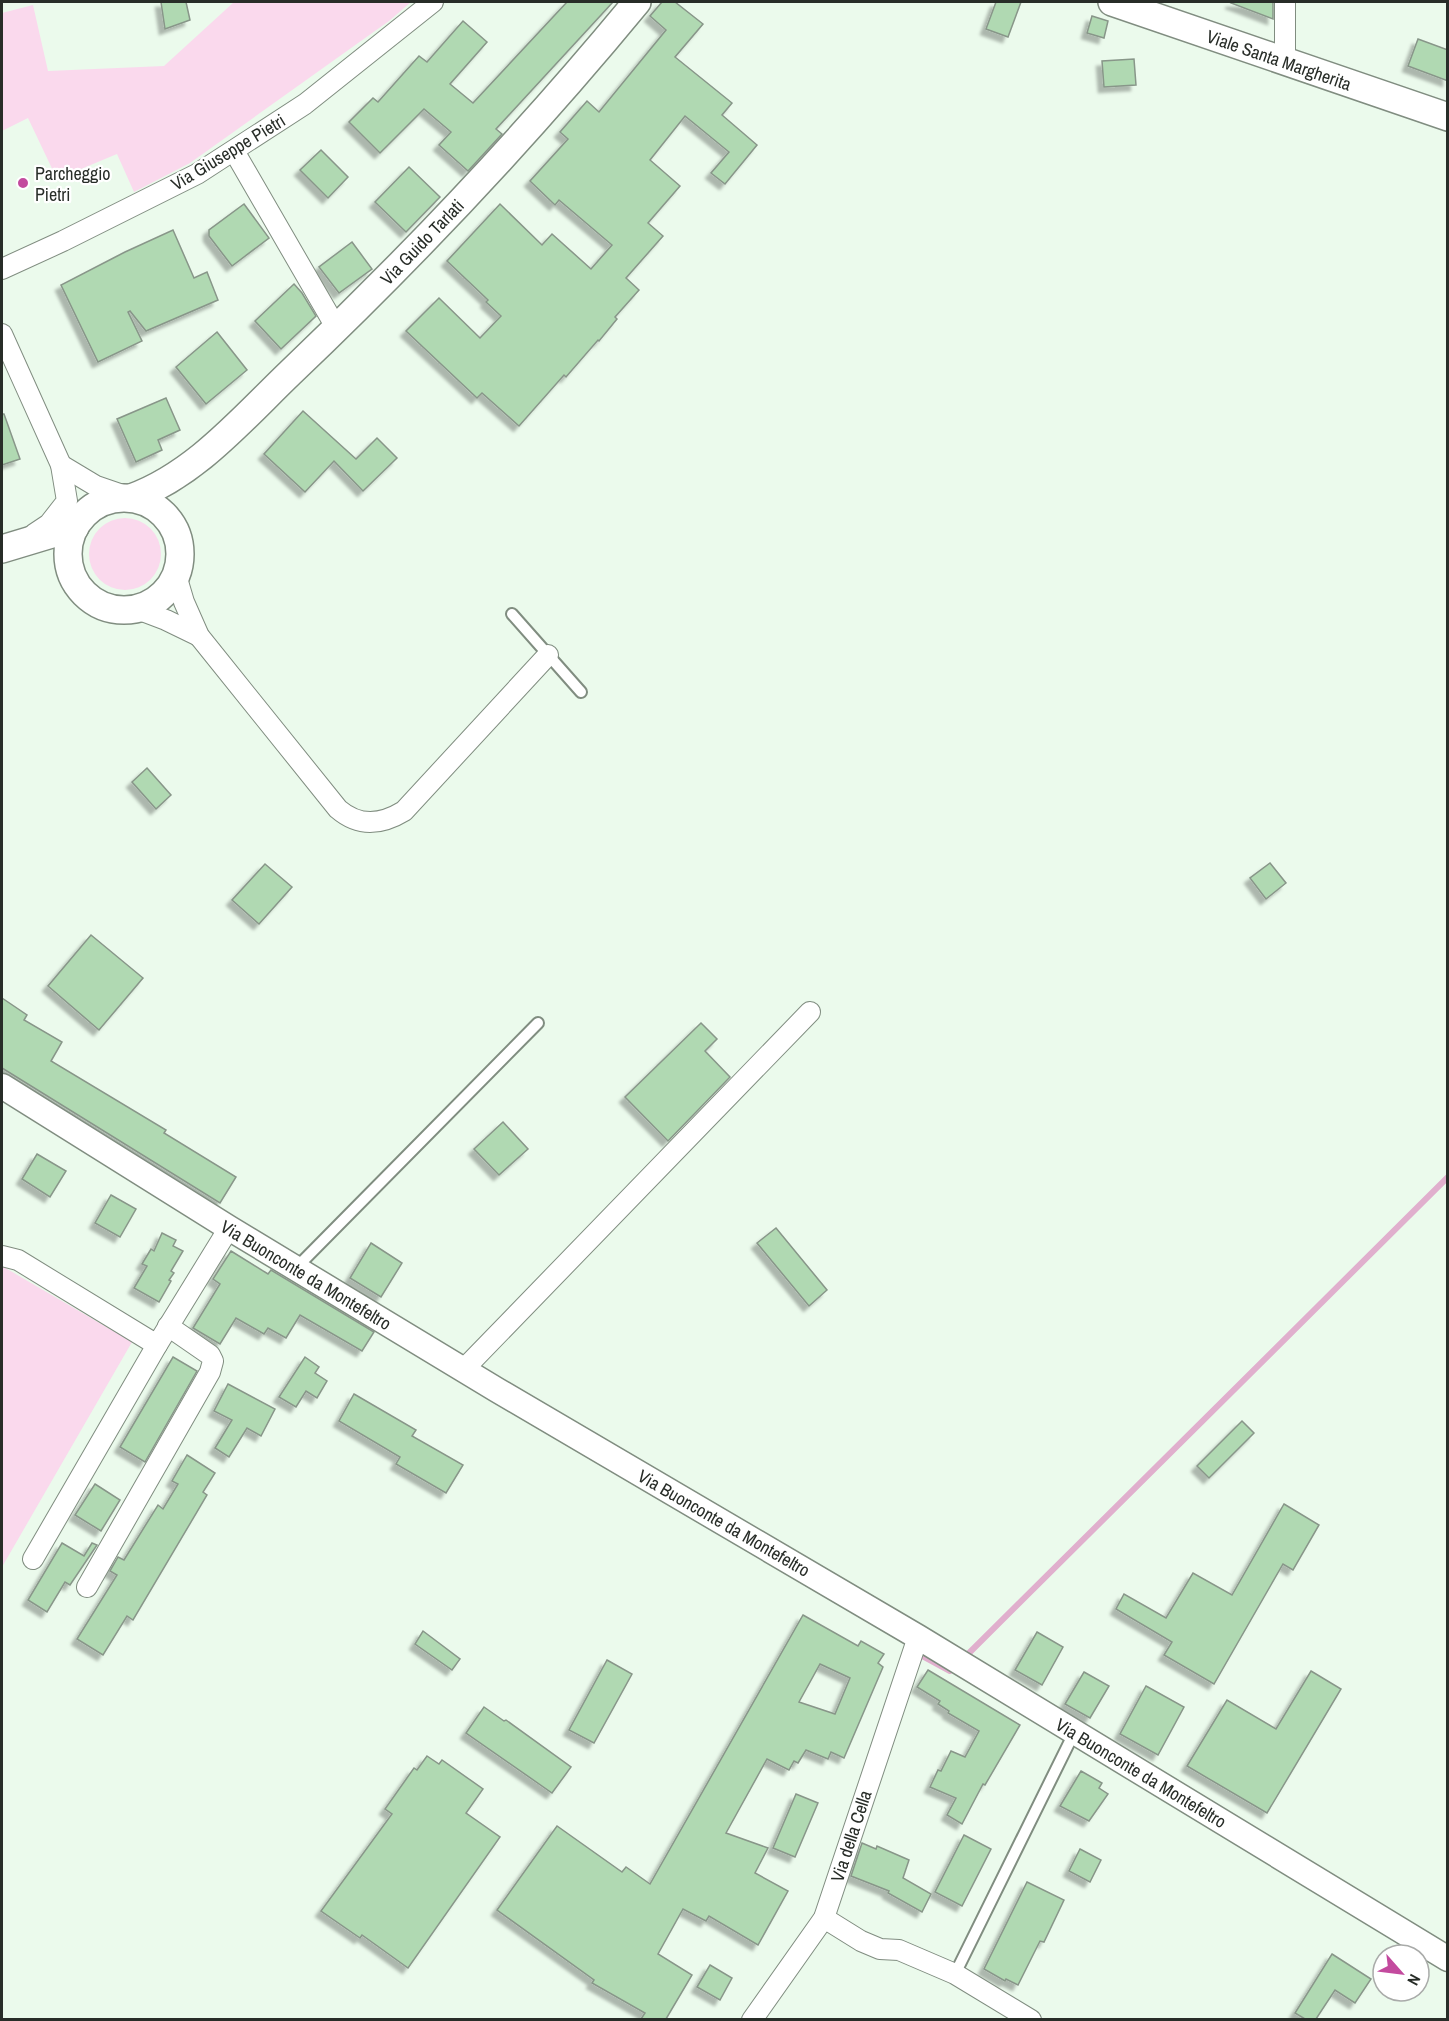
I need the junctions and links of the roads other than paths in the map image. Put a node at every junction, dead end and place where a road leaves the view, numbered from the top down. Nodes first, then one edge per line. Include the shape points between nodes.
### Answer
1 (433, 2) edge
2 (636, 2) edge
3 (1112, 2) edge
4 (1285, 2) edge
5 (1285, 62) junction
6 (1448, 117) edge
7 (234, 150) junction
8 (2, 269) edge
9 (337, 328) junction
10 (2, 334) edge
11 (61, 465) junction
12 (191, 466) junction
13 (131, 498) junction
14 (67, 501) junction
15 (75, 527) junction
16 (175, 529) junction
17 (9, 547) edge
18 (70, 569) junction
19 (176, 575) junction
20 (137, 609) junction
21 (512, 614) dead end
22 (199, 636) junction
23 (548, 655) junction
24 (581, 692) dead end
25 (810, 1012) dead end
26 (538, 1023) dead end
27 (2, 1086) edge
28 (229, 1228) junction
29 (2, 1256) edge
30 (295, 1268) junction
31 (168, 1326) junction
32 (157, 1345) junction
33 (463, 1370) junction
34 (33, 1559) dead end
35 (87, 1587) dead end
36 (918, 1637) junction
37 (1074, 1732) junction
38 (824, 1918) junction
39 (1448, 1959) edge
40 (955, 1974) junction
41 (752, 2019) edge
42 (1031, 2019) edge

1 - 7 street, Via Giuseppe Pietri via 305,104
2 - 9 main road, Via Guido Tarlati via 521,136
3 - 5 main road, Viale Santa Margherita
4 - 5 street
5 - 6 main road, Viale Santa Margherita
7 - 8 street, Via Giuseppe Pietri via 197,174
7 - 9 street
9 - 12 main road, Via Guido Tarlati
10 - 11 street
11 - 13 street via 96,486
11 - 14 street
12 - 13 main road, Via Guido Tarlati via 157,488
12 - 16 main road via 178,503
13 - 15 main road via 114,498 98,504
13 - 16 main road via 149,503
14 - 15 street
14 - 17 street via 49,524
15 - 17 main road
15 - 18 main road via 69,540
16 - 19 main road via 180,544
17 - 18 main road via 49,555
18 - 20 main road via 88,598 103,607
19 - 20 main road via 167,591 153,603
19 - 22 street
20 - 22 street
21 - 23 lane
22 - 23 street via 338,809 369,823 383,822 404,811
23 - 24 lane
25 - 33 street
26 - 30 lane
27 - 28 street, Via Buonconte da Montefeltro
28 - 30 street, Via Buonconte da Montefeltro
28 - 31 street
29 - 32 street via 18,1260
30 - 33 street, Via Buonconte da Montefeltro
31 - 32 street
31 - 35 street via 210,1355 210,1372
32 - 34 street
33 - 36 street, Via Buonconte da Montefeltro
36 - 37 street, Via Buonconte da Montefeltro
36 - 38 street, Via della Cella
37 - 39 street, Via Buonconte da Montefeltro
37 - 40 lane
38 - 40 street via 861,1941 880,1949 899,1950
38 - 41 street, Via della Cella
40 - 42 street

